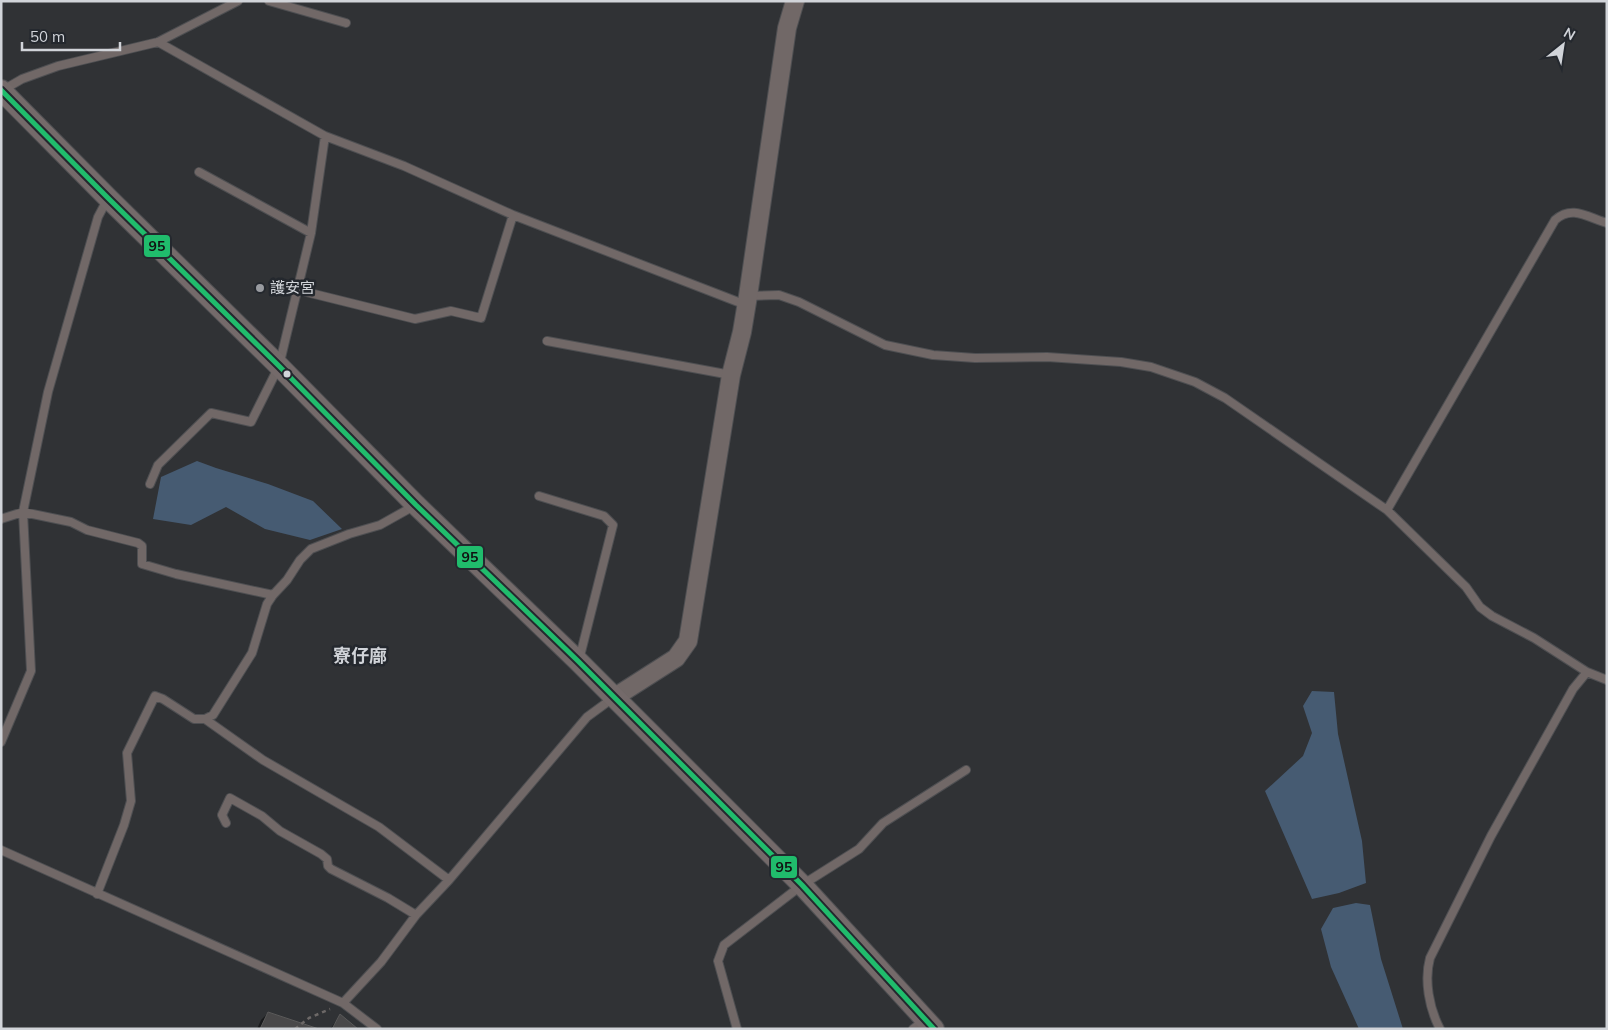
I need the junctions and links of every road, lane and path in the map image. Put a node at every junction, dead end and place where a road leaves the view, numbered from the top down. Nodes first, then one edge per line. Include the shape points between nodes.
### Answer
1 (238, 1) edge
2 (269, 1) edge
3 (795, 1) edge
4 (346, 22) dead end
5 (158, 42) junction
6 (1, 91) edge
7 (325, 136) junction
8 (199, 172) dead end
9 (108, 198) junction
10 (513, 215) junction
11 (1607, 223) edge
12 (311, 233) junction
13 (298, 290) junction
14 (747, 301) junction
15 (547, 341) dead end
16 (280, 366) junction
17 (731, 375) junction
18 (150, 484) dead end
19 (539, 496) dead end
20 (416, 505) junction
21 (1387, 510) junction
22 (23, 512) junction
23 (1, 519) edge
24 (273, 595) junction
25 (578, 661) junction
26 (1587, 672) junction
27 (1607, 680) edge
28 (615, 698) junction
29 (205, 719) junction
30 (1, 742) edge
31 (966, 770) dead end
32 (226, 823) dead end
33 (1, 850) edge
34 (449, 880) junction
35 (802, 885) junction
36 (97, 894) junction
37 (416, 915) junction
38 (343, 1003) junction
39 (925, 1026) edge
40 (295, 1029) edge
41 (377, 1029) edge
42 (737, 1029) edge
43 (1440, 1029) edge

1 - 5 lane
2 - 4 lane
3 - 14 street via 787,28
5 - 6 lane via 58,66 22,78
5 - 7 lane
6 - 9 main road
7 - 10 lane via 404,166
7 - 12 lane
8 - 12 lane
9 - 16 main road
9 - 22 lane via 98,217 48,392
10 - 13 lane via 481,318 451,311 415,319
10 - 14 lane
11 - 21 lane via 1576,212 1562,213 1555,220
12 - 13 lane
13 - 16 lane
14 - 17 street
14 - 21 lane via 779,295 885,344 933,355 1121,362 1170,373 1196,382 1225,398
15 - 17 lane
16 - 18 lane via 251,422 211,413 158,465
16 - 20 main road
17 - 28 street via 688,641 676,658
19 - 25 lane via 604,516 613,526
20 - 24 lane via 380,525 311,549
20 - 25 main road
21 - 26 lane via 1466,587 1480,608
22 - 23 lane
22 - 24 lane via 71,522 87,530 138,543 142,546 142,564
22 - 30 lane via 32,671
24 - 29 lane via 252,653 213,715
25 - 28 main road
26 - 27 lane
26 - 43 lane via 1573,689 1491,836 1430,958 1428,986
28 - 34 lane via 587,717
28 - 35 main road
29 - 34 lane via 263,760 379,827
29 - 36 lane via 194,719 155,696 127,753 131,801
31 - 35 lane via 882,823 860,849
32 - 37 lane via 222,814 230,798 321,854 331,869
33 - 36 lane
34 - 37 lane
35 - 39 main road
35 - 42 lane via 724,945 718,961
36 - 38 lane
37 - 38 lane via 381,962
38 - 40 path via 309,1018
38 - 41 lane

